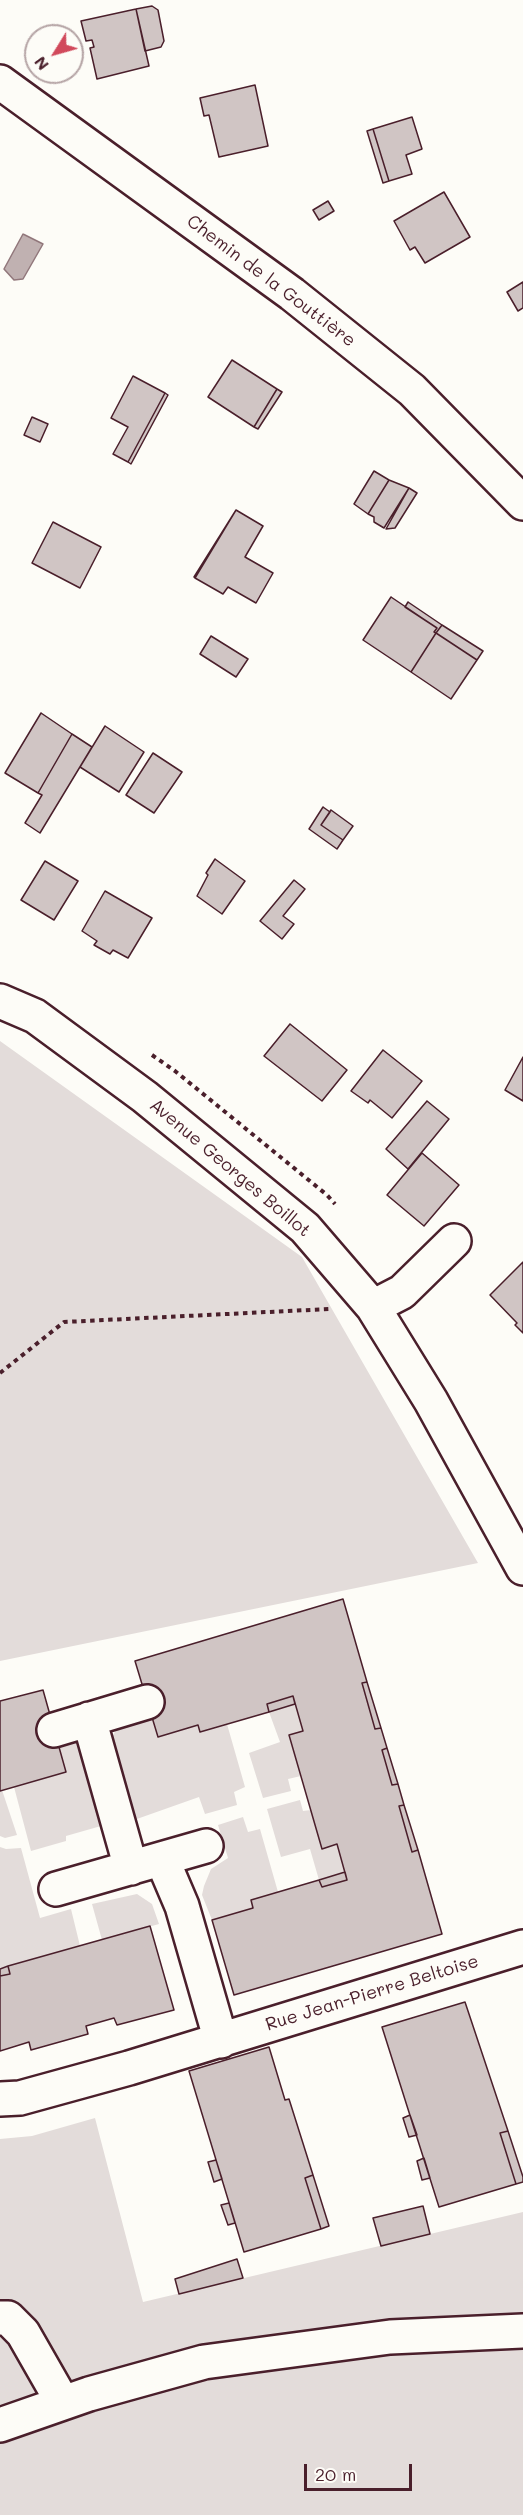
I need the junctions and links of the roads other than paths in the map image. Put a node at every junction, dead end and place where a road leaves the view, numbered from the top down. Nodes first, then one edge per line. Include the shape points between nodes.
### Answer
1 (0, 82) edge
2 (523, 503) edge
3 (0, 1001) edge
4 (454, 1241) dead end
5 (373, 1307) junction
6 (523, 1568) edge
7 (147, 1702) dead end
8 (89, 1719) junction
9 (54, 1730) dead end
10 (206, 1846) dead end
11 (162, 1859) junction
12 (131, 1868) junction
13 (56, 1889) dead end
14 (523, 1947) edge
15 (221, 2041) junction
16 (0, 2099) edge
17 (0, 2318) edge
18 (523, 2331) edge
19 (63, 2403) junction
20 (0, 2425) edge

1 - 2 street, Chemin de la Gouttière via 292,294 402,383
3 - 5 street, Avenue Georges Boillot via 35,1016 145,1097 305,1228
4 - 5 street via 402,1292
5 - 6 street, Avenue Georges Boillot via 431,1401
7 - 8 street
8 - 9 street
8 - 12 street
10 - 11 street
11 - 12 street
11 - 15 street via 182,1906
12 - 13 street
14 - 15 street, Rue Jean-Pierre Beltoise
15 - 16 street, Rue Jean-Pierre Beltoise via 20,2098
17 - 19 street via 8,2318 23,2333
18 - 19 street via 390,2337 216,2361
19 - 20 street

